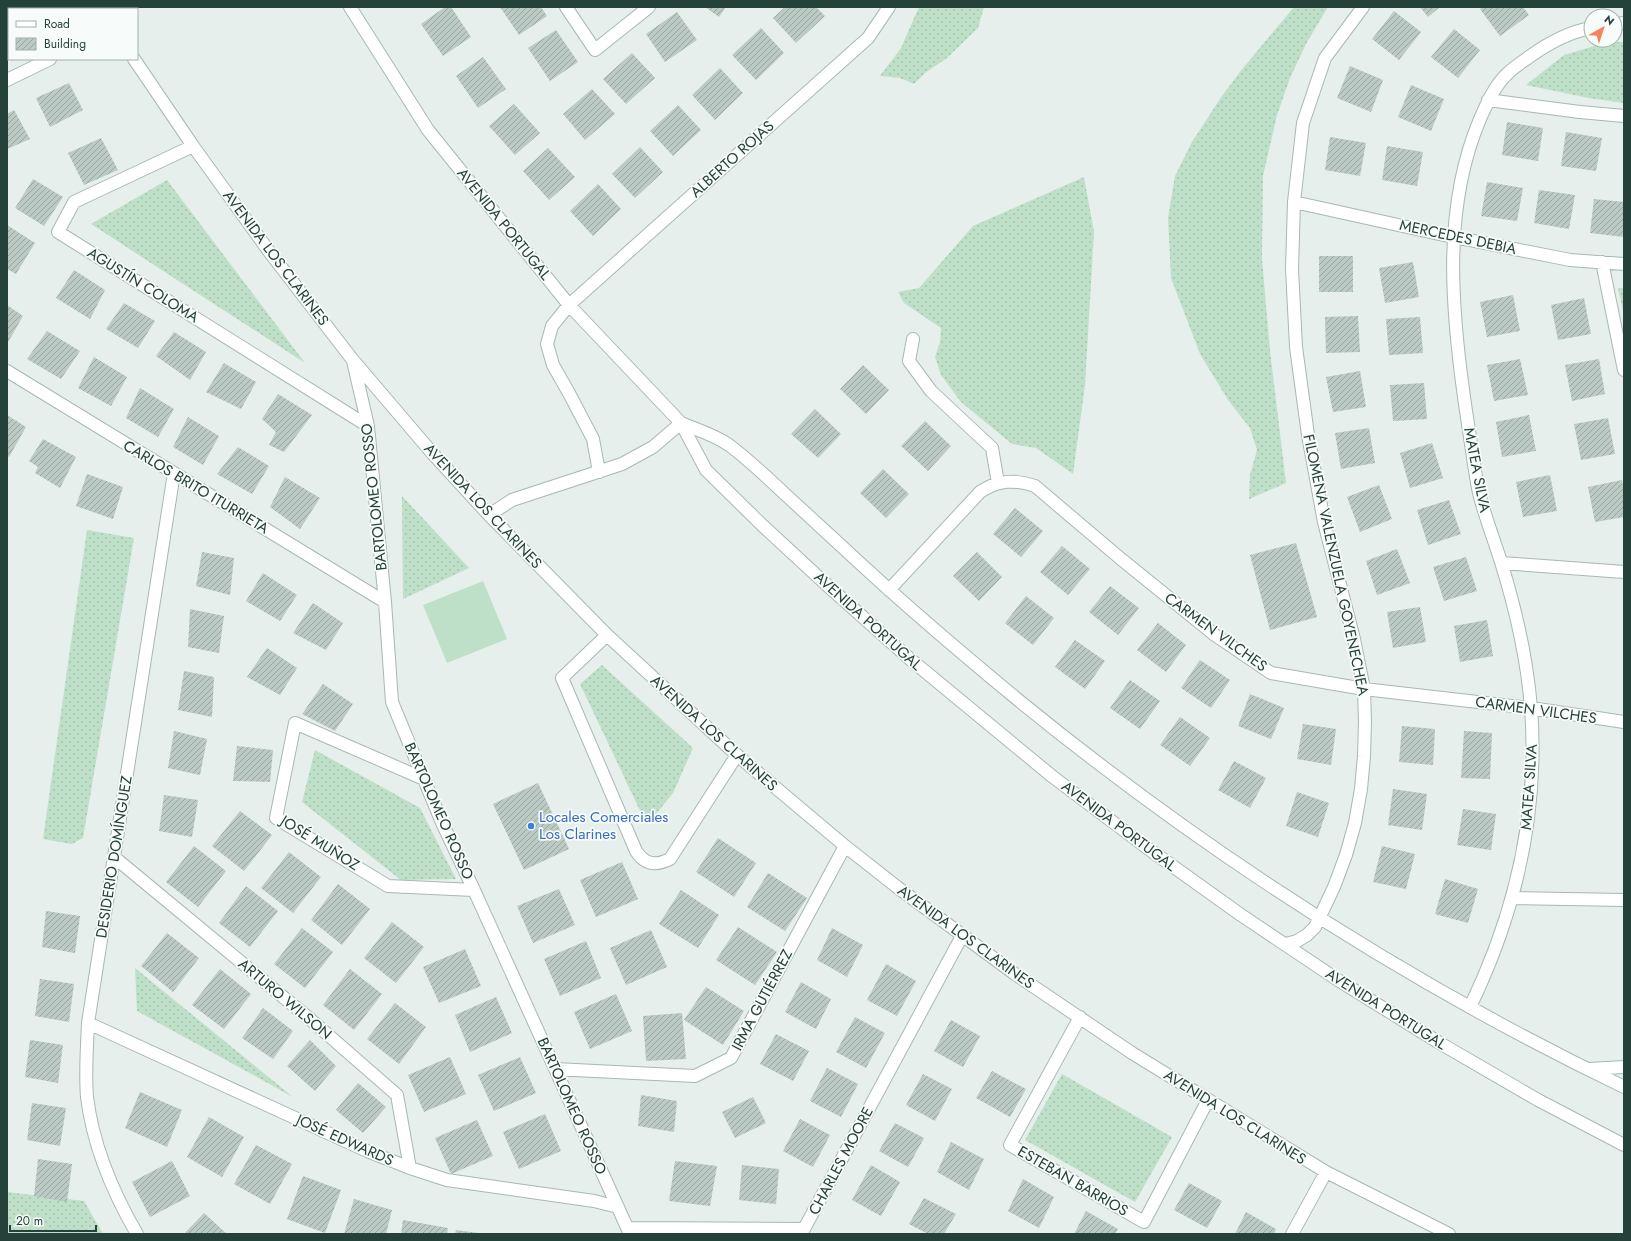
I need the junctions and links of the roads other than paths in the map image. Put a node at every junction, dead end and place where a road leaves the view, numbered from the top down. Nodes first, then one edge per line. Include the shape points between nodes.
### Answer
1 (350, 7) edge
2 (566, 7) edge
3 (649, 7) edge
4 (889, 7) edge
5 (1363, 7) edge
6 (1583, 30) edge
7 (48, 60) edge
8 (135, 60) edge
9 (7, 80) edge
10 (1488, 100) junction
11 (1624, 116) edge
12 (193, 146) junction
13 (1294, 202) junction
14 (1455, 237) junction
15 (1602, 262) junction
16 (1624, 264) edge
17 (569, 305) junction
18 (913, 339) dead end
19 (352, 359) junction
20 (1624, 370) edge
21 (7, 371) edge
22 (681, 423) junction
23 (368, 426) junction
24 (599, 472) junction
25 (174, 473) junction
26 (998, 483) junction
27 (489, 515) junction
28 (1502, 563) junction
29 (1624, 572) edge
30 (890, 590) junction
31 (385, 602) junction
32 (607, 635) junction
33 (1364, 689) junction
34 (1531, 708) junction
35 (1624, 722) edge
36 (737, 755) junction
37 (424, 779) junction
38 (845, 846) junction
39 (114, 856) junction
40 (474, 890) junction
41 (1513, 898) junction
42 (1624, 900) edge
43 (1321, 918) junction
44 (962, 936) junction
45 (1286, 944) junction
46 (1470, 1007) junction
47 (1080, 1018) junction
48 (88, 1023) junction
49 (1624, 1067) edge
50 (555, 1069) junction
51 (1588, 1070) junction
52 (1624, 1087) edge
53 (1208, 1100) junction
54 (1624, 1145) edge
55 (410, 1168) junction
56 (1326, 1172) junction
57 (618, 1207) junction
58 (628, 1231) edge
59 (137, 1234) edge
60 (1292, 1234) edge
61 (1448, 1234) edge

1 - 17 street, AVENIDA PORTUGAL via 428,130
2 - 3 street via 595,50
4 - 17 street, ALBERTO ROJAS via 868,38
5 - 13 street, FILOMENA VALENZUELA GOYENECHEA via 1325,58 1303,123
6 - 10 street, MATEA SILVA via 1540,49 1507,74
7 - 9 street
8 - 12 street, AVENIDA LOS CLARINES
10 - 11 street
10 - 14 street, MATEA SILVA via 1461,178
12 - 19 street, AVENIDA LOS CLARINES via 268,250
12 - 23 street, AGUSTÍN COLOMA via 74,202 58,232
13 - 14 street, MERCEDES DEBIA
13 - 33 street, FILOMENA VALENZUELA GOYENECHEA via 1292,269 1296,347 1308,435 1324,522
14 - 15 street, MERCEDES DEBIA via 1570,260
14 - 28 street, MATEA SILVA via 1452,275 1457,342 1468,426 1479,495
15 - 16 street, MERCEDES DEBIA
15 - 20 street
17 - 22 street, AVENIDA PORTUGAL
17 - 24 street, ALBERTO ROJAS via 552,326 547,344 552,365 593,439
18 - 26 street via 909,361 931,391 992,448
19 - 23 street, BARTOLOMEO ROSSO
19 - 27 street, AVENIDA LOS CLARINES
21 - 25 street, CARLOS BRITO ITURRIETA
22 - 24 street via 653,447 622,464
22 - 30 street, AVENIDA PORTUGAL via 727,443
22 - 45 street, AVENIDA PORTUGAL via 706,470 894,646 1066,786 1146,847
23 - 31 street, BARTOLOMEO ROSSO
24 - 27 street via 512,500
25 - 31 street, CARLOS BRITO ITURRIETA
25 - 39 street, DESIDERIO DOMÍNGUEZ
26 - 30 street, CARMEN VILCHES via 989,486 973,499
26 - 33 street, CARMEN VILCHES via 1011,481 1035,486 1215,635 1272,673
27 - 32 street, AVENIDA LOS CLARINES
28 - 29 street
28 - 34 street, MATEA SILVA via 1522,640
30 - 43 street, AVENIDA PORTUGAL via 972,662 1142,796
31 - 37 street, BARTOLOMEO ROSSO via 392,702
32 - 36 street, AVENIDA LOS CLARINES
32 - 36 street via 562,678 640,858 654,864 670,859
33 - 34 street, CARMEN VILCHES
33 - 43 street, FILOMENA VALENZUELA GOYENECHEA via 1364,756 1355,823 1346,855
34 - 35 street, CARMEN VILCHES
34 - 41 street, MATEA SILVA via 1533,756 1530,804
36 - 38 street, AVENIDA LOS CLARINES
37 - 40 street, BARTOLOMEO ROSSO
37 - 40 street, JOSÉ MUÑOZ via 295,723 276,818 388,886
38 - 44 street, AVENIDA LOS CLARINES
38 - 50 street, IRMA GUTIÉRREZ via 731,1058 695,1076
39 - 48 street, DESIDERIO DOMÍNGUEZ
39 - 55 street, ARTURO WILSON via 306,1015 397,1095
40 - 50 street, BARTOLOMEO ROSSO
41 - 42 street
41 - 46 street, MATEA SILVA via 1487,972
43 - 45 street, FILOMENA VALENZUELA GOYENECHEA via 1307,935
43 - 46 street, AVENIDA PORTUGAL
44 - 47 street, AVENIDA LOS CLARINES
44 - 58 street, CHARLES MOORE via 804,1229
45 - 54 street, AVENIDA PORTUGAL via 1338,980 1438,1042 1538,1100
46 - 51 street, AVENIDA PORTUGAL
47 - 53 street, AVENIDA LOS CLARINES
47 - 53 street, ESTEBAN BARRIOS via 1010,1145 1144,1222
48 - 55 street, JOSÉ EDWARDS via 367,1151
48 - 59 street, DESIDERIO DOMÍNGUEZ via 87,1097 94,1134 104,1169 119,1203
49 - 51 street
50 - 57 street, BARTOLOMEO ROSSO
51 - 52 street, AVENIDA PORTUGAL
53 - 56 street, AVENIDA LOS CLARINES
55 - 57 street, JOSÉ EDWARDS via 447,1180 594,1201
56 - 60 street
56 - 61 street, AVENIDA LOS CLARINES
57 - 58 street, BARTOLOMEO ROSSO

